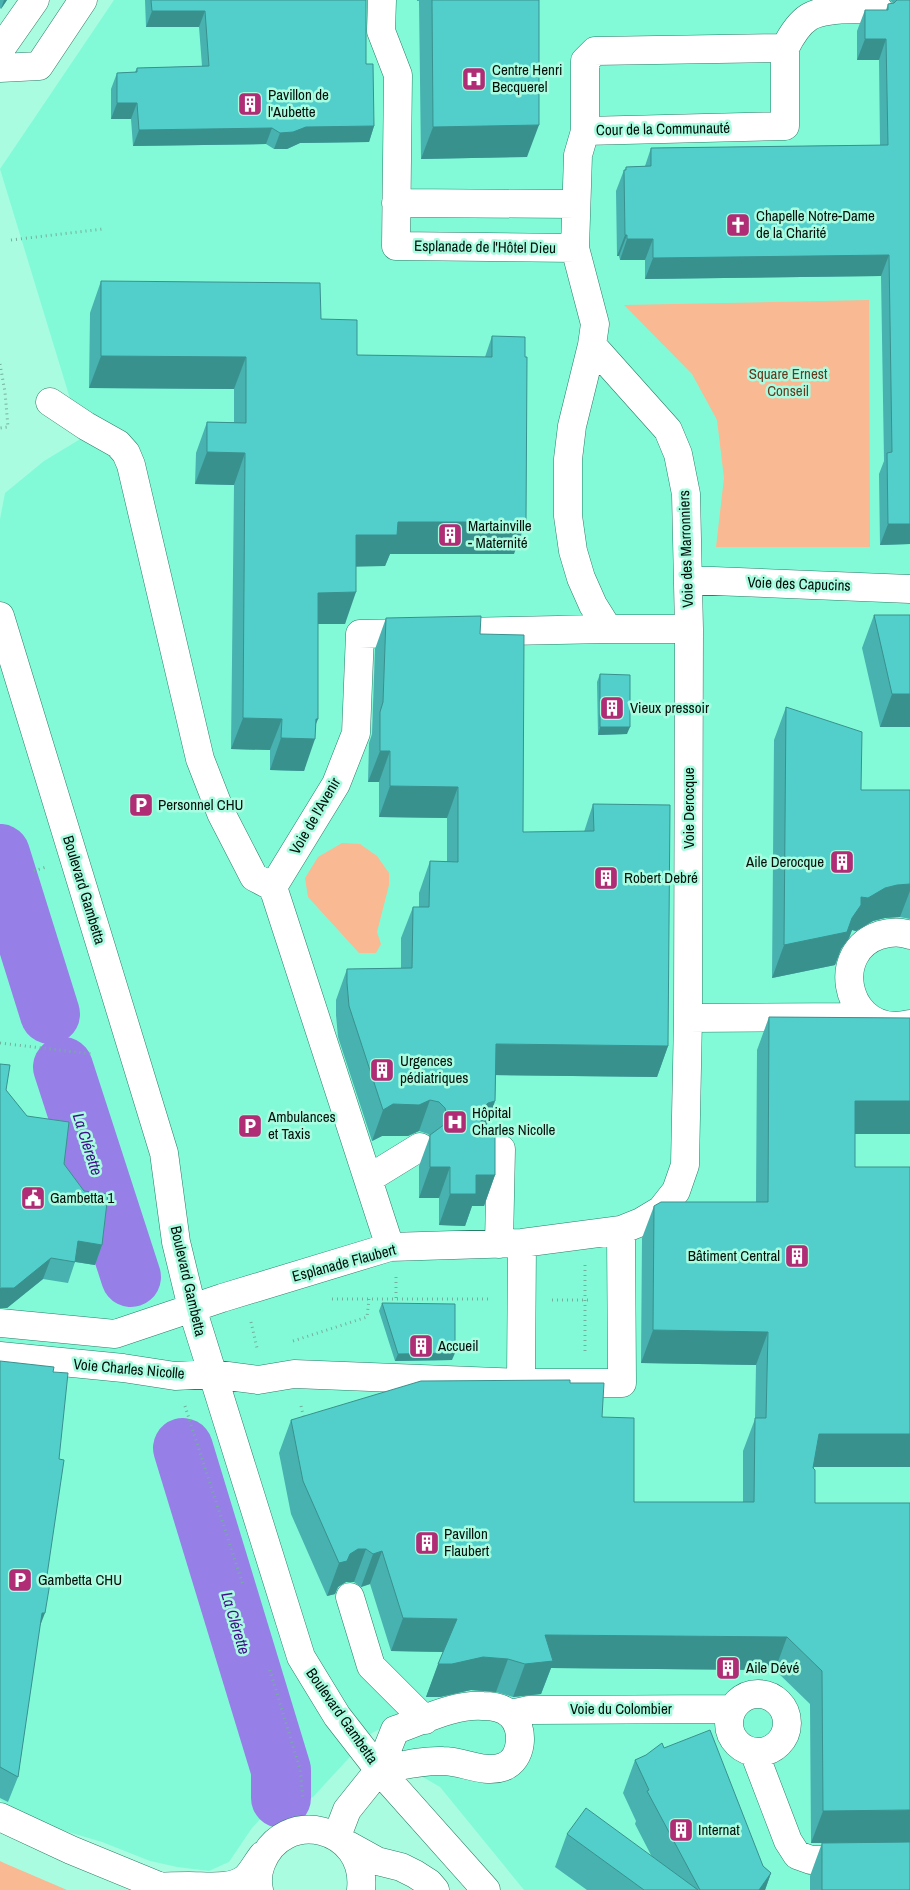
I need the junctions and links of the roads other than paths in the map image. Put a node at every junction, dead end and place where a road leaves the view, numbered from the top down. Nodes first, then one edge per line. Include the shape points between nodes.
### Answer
1 (35, 0) edge
2 (84, 0) edge
3 (382, 0) edge
4 (863, 6) edge
5 (784, 48) junction
6 (0, 50) edge
7 (0, 68) edge
8 (585, 131) junction
9 (396, 203) junction
10 (576, 204) junction
11 (575, 248) junction
12 (592, 345) junction
13 (50, 402) dead end
14 (688, 580) junction
15 (910, 589) edge
16 (0, 616) edge
17 (608, 629) junction
18 (689, 629) junction
19 (273, 887) junction
20 (910, 935) edge
21 (688, 1018) junction
22 (868, 1018) junction
23 (910, 1024) edge
24 (420, 1148) dead end
25 (484, 1148) edge
26 (368, 1179) junction
27 (621, 1230) junction
28 (510, 1244) junction
29 (390, 1247) junction
30 (192, 1308) junction
31 (0, 1323) edge
32 (115, 1334) junction
33 (0, 1356) edge
34 (111, 1367) junction
35 (212, 1374) junction
36 (521, 1383) junction
37 (350, 1597) dead end
38 (732, 1709) junction
39 (511, 1714) junction
40 (424, 1720) junction
41 (754, 1752) junction
42 (379, 1770) junction
43 (0, 1817) edge
44 (342, 1841) junction
45 (265, 1852) junction
46 (910, 1859) edge
47 (482, 1887) edge
48 (163, 1888) edge
49 (259, 1890) edge
50 (361, 1890) edge
51 (435, 1890) edge

1 - 6 street
2 - 7 street via 39,66
3 - 9 street via 381,31 398,75
4 - 5 street via 809,17 793,32
5 - 8 street, Cour de la Communauté via 595,51 585,62
5 - 8 street, Cour de la Communauté via 785,126
8 - 10 street, Esplanade de l'Hôtel Dieu via 578,155
9 - 10 street
9 - 11 street, Esplanade de l'Hôtel Dieu via 396,246
10 - 11 street, Esplanade de l'Hôtel Dieu
11 - 12 street via 595,324
12 - 14 street, Voie des Marronniers via 660,419 678,454 686,494
12 - 17 street via 572,426 568,459 568,516 581,578
13 - 19 street via 118,444 126,453 200,758 221,813 254,877
14 - 15 street, Voie des Capucins
14 - 18 street, Voie des Marronniers
16 - 30 street, Boulevard Gambetta via 164,1153 176,1242
17 - 18 street, Voie de l'Avenir
17 - 19 street, Voie de l'Avenir via 360,634 356,733 336,784
18 - 21 street, Voie Derocque
19 - 26 street
20 - 22 street via 889,932 874,937 852,960 850,991
21 - 22 street
21 - 27 street, Voie Derocque via 686,1165 676,1191 661,1210
22 - 23 street via 881,1024
24 - 26 street
25 - 28 street via 501,1149
26 - 29 street
27 - 28 street, Esplanade Flaubert
27 - 36 street, Voie Charles Nicolle via 622,1383
28 - 29 street, Esplanade Flaubert
28 - 36 street via 521,1299
29 - 30 street, Esplanade Flaubert
30 - 32 street
30 - 35 street, Boulevard Gambetta
31 - 32 street
32 - 34 street
33 - 34 street, Voie Charles Nicolle
34 - 35 street, Voie Charles Nicolle via 175,1376
35 - 36 street, Voie Charles Nicolle via 258,1380 294,1374
35 - 42 street, Boulevard Gambetta via 301,1658 337,1716
37 - 40 street via 371,1666
38 - 39 street, Voie du Colombier via 529,1710
38 - 41 street via 729,1717 732,1736 737,1744
38 - 41 street via 747,1695 757,1693 767,1694 783,1706 787,1715 786,1734 773,1749
39 - 40 street via 481,1706 462,1708
39 - 42 street via 520,1729 521,1742 515,1756 505,1766 491,1768 445,1761
40 - 42 street via 395,1730
41 - 46 street via 788,1842 797,1855 810,1860
42 - 44 street via 347,1810
42 - 47 street, Boulevard Gambetta
43 - 48 street
44 - 45 street via 322,1830 307,1829 288,1834
44 - 50 street via 358,1860 363,1878
44 - 51 street via 377,1861 416,1874
45 - 48 street via 245,1879 235,1884 222,1888
45 - 49 street via 259,1869

